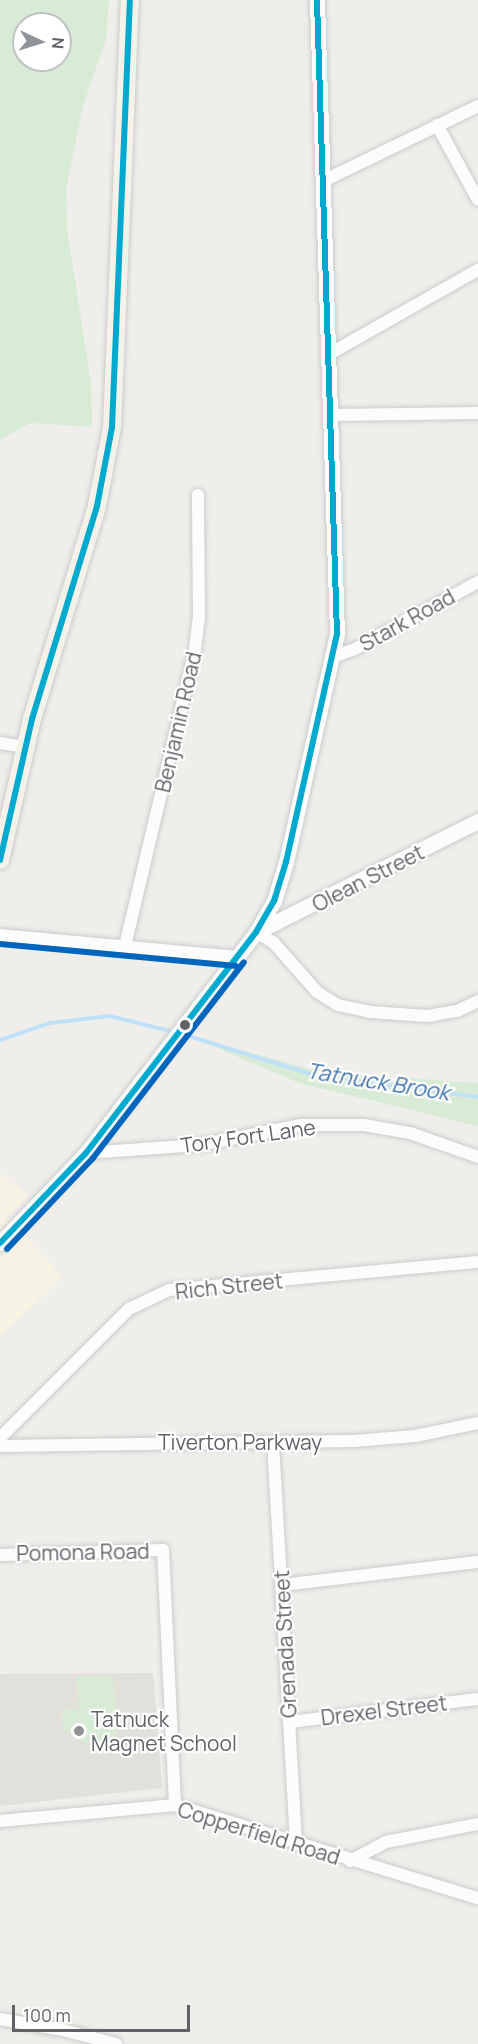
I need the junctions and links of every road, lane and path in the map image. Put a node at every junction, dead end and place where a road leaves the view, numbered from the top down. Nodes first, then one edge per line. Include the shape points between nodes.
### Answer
1 (130, 0) edge
2 (317, 0) edge
3 (478, 106) edge
4 (437, 125) junction
5 (325, 180) junction
6 (478, 200) edge
7 (478, 270) edge
8 (331, 353) junction
9 (478, 413) edge
10 (333, 415) junction
11 (198, 495) dead end
12 (478, 582) edge
13 (335, 656) junction
14 (0, 743) edge
15 (25, 747) junction
16 (478, 821) edge
17 (0, 860) edge
18 (256, 932) junction
19 (0, 935) edge
20 (125, 946) junction
21 (237, 957) junction
22 (478, 1001) edge
23 (86, 1153) junction
24 (478, 1157) edge
25 (0, 1243) edge
26 (478, 1262) edge
27 (478, 1423) edge
28 (0, 1438) edge
29 (273, 1443) junction
30 (0, 1446) edge
31 (0, 1555) edge
32 (478, 1562) edge
33 (282, 1585) junction
34 (478, 1699) edge
35 (290, 1722) junction
36 (175, 1805) junction
37 (0, 1821) edge
38 (478, 1824) edge
39 (296, 1844) junction
40 (351, 1861) junction
41 (478, 1898) edge
42 (0, 2019) edge
43 (116, 2044) edge

1 - 15 main road via 112,427 97,506
2 - 5 street
3 - 4 street
4 - 5 street
4 - 6 street
5 - 8 street
7 - 8 street
8 - 10 street
9 - 10 street
10 - 13 street via 338,600
11 - 20 street, Benjamin Road via 197,641
12 - 13 street, Stark Road
13 - 18 street via 281,880
14 - 15 street
15 - 17 main road
16 - 18 street, Olean Street
18 - 21 street
18 - 22 street via 274,943 317,992 338,1005 370,1012 428,1016 457,1011
19 - 20 street
20 - 21 street
21 - 23 street
23 - 24 street, Tory Fort Lane via 200,1145 301,1125 364,1125 410,1133
23 - 25 street via 32,1214
26 - 28 street, Rich Street via 169,1290 129,1309
27 - 29 street, Tiverton Parkway via 404,1437
29 - 30 street, Tiverton Parkway
29 - 33 street, Grenada Street
31 - 36 street, Pomona Road via 163,1550
32 - 33 street
33 - 35 street, Grenada Street
34 - 35 street, Drexel Street
35 - 39 street, Grenada Street
36 - 37 street, Copperfield Road
36 - 39 street, Copperfield Road
38 - 40 street via 386,1842
39 - 40 street, Copperfield Road
40 - 41 street, Copperfield Road
42 - 43 street

